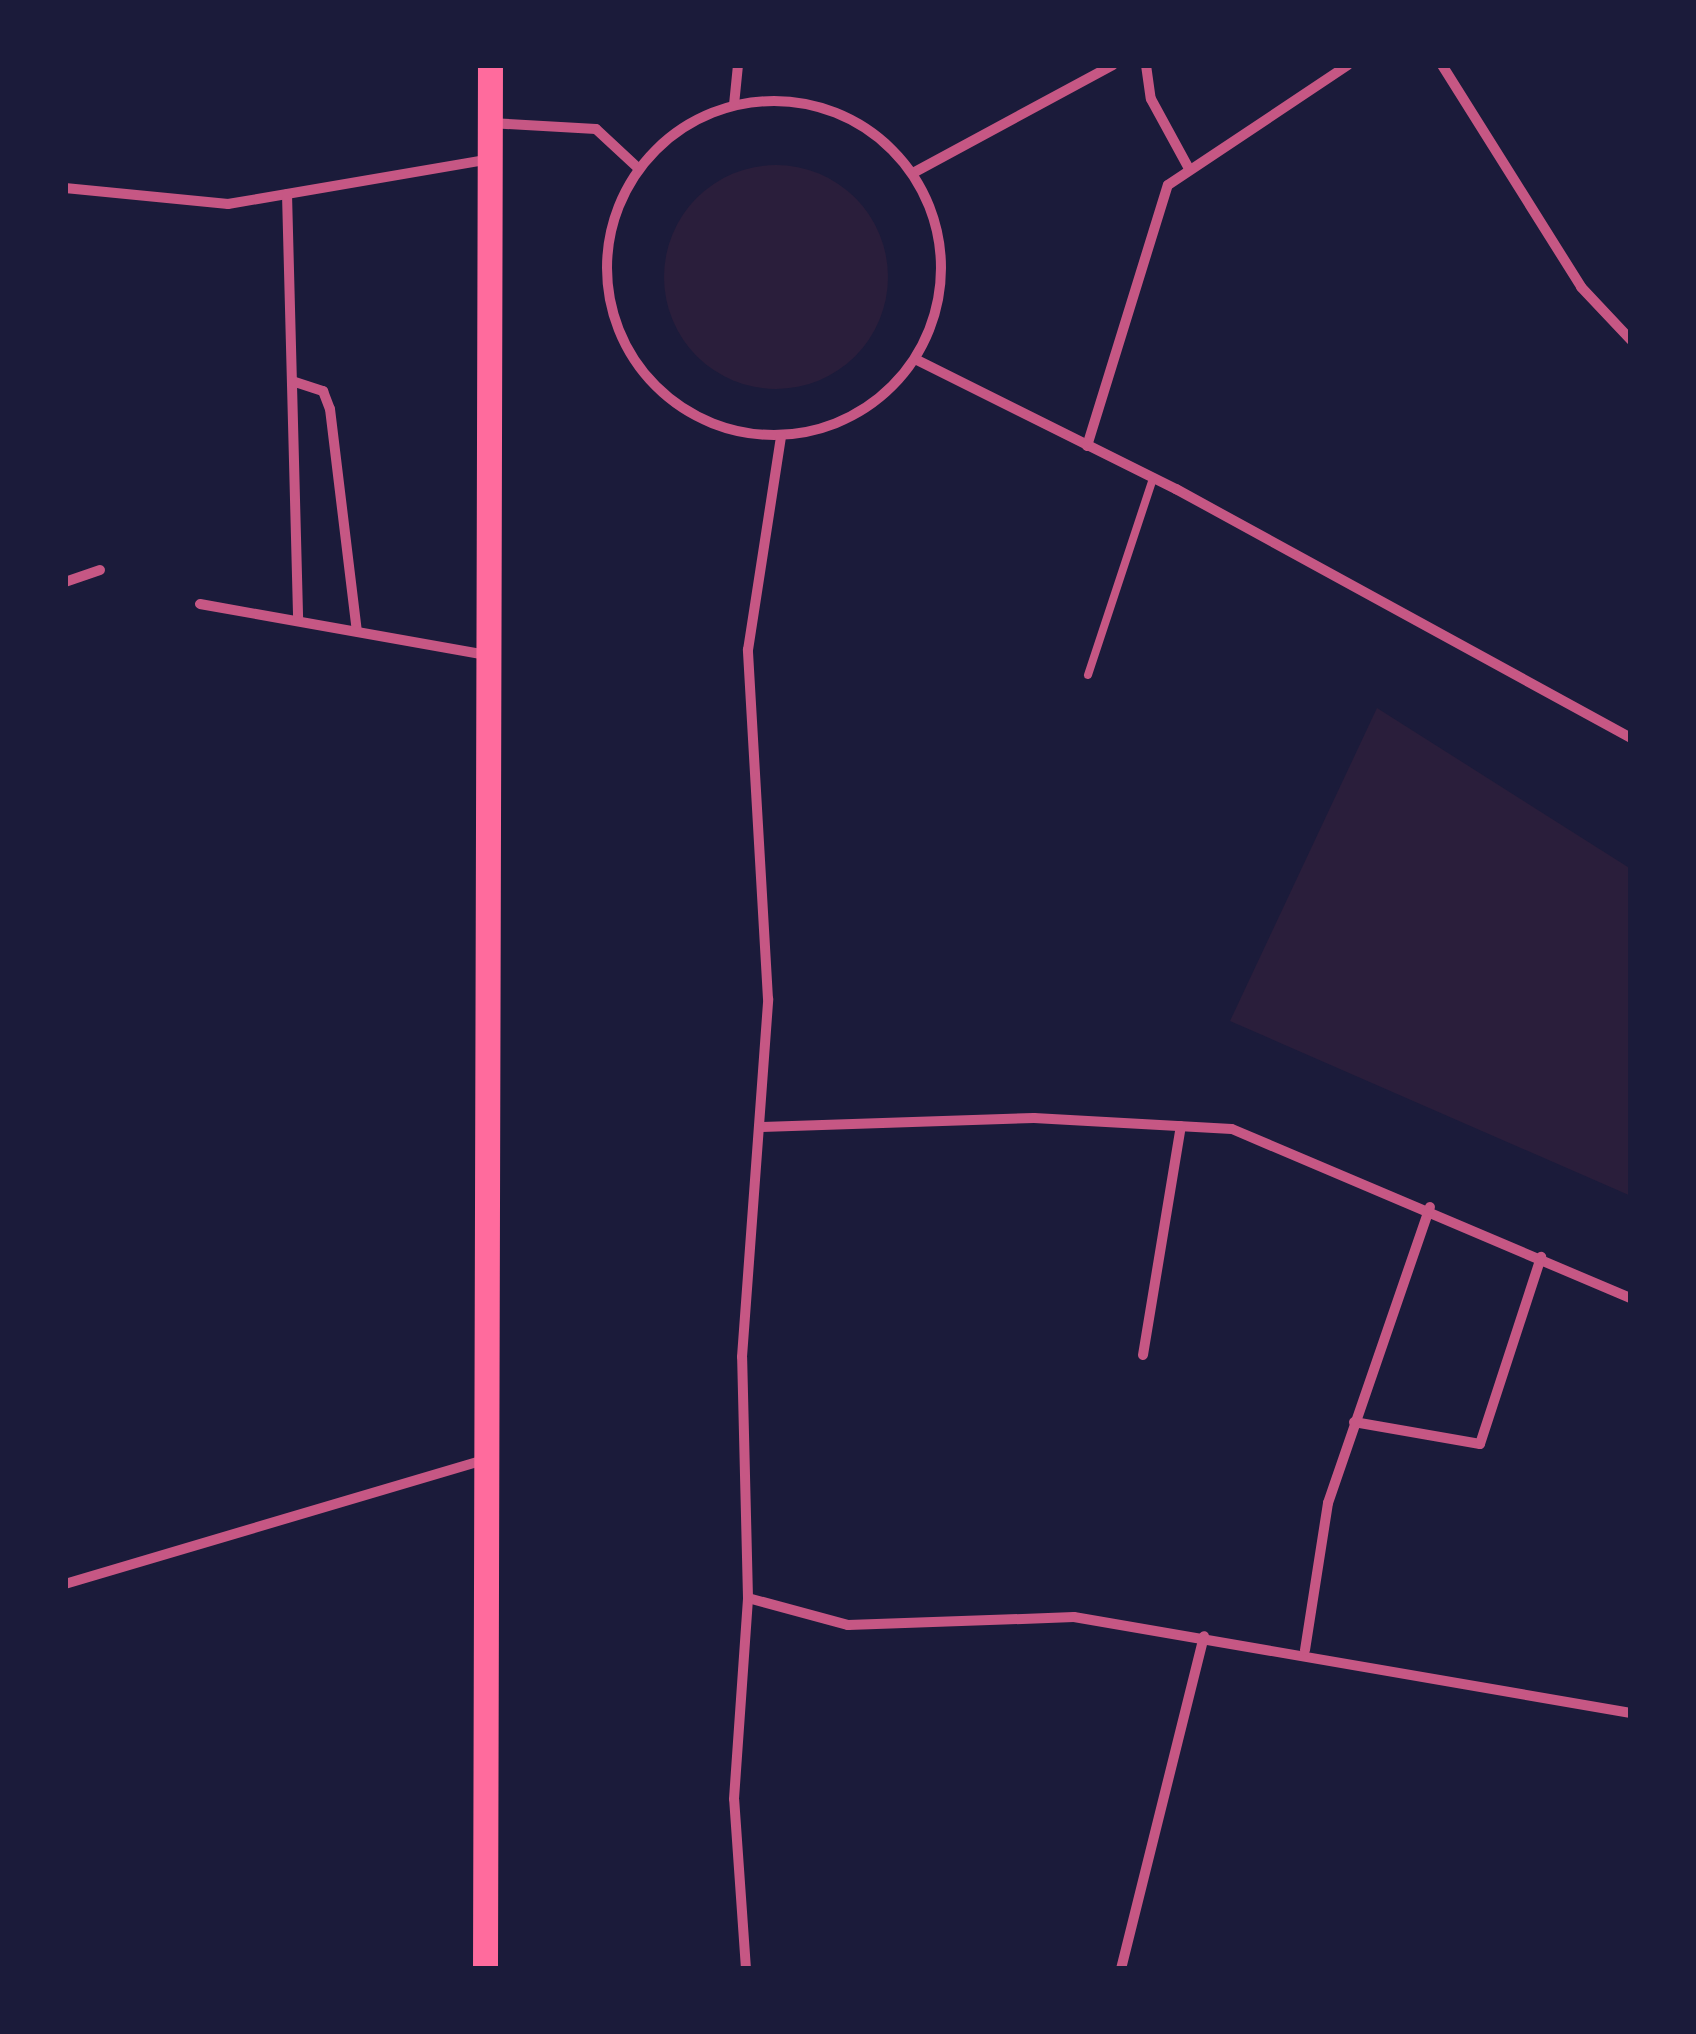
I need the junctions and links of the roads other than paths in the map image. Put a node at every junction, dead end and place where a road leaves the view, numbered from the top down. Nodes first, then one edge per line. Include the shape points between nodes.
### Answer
1 (490, 65) edge
2 (738, 65) edge
3 (1113, 65) edge
4 (1146, 65) edge
5 (1348, 65) edge
6 (1442, 65) edge
7 (734, 105) junction
8 (490, 122) junction
9 (490, 159) junction
10 (1188, 166) junction
11 (639, 169) junction
12 (913, 173) junction
13 (65, 188) edge
14 (287, 194) junction
15 (1631, 340) edge
16 (915, 359) junction
17 (292, 381) junction
18 (781, 436) junction
19 (1087, 446) junction
20 (1153, 478) junction
21 (100, 570) dead end
22 (65, 582) edge
23 (200, 604) dead end
24 (298, 622) junction
25 (356, 631) junction
26 (492, 656) junction
27 (1088, 675) dead end
28 (1631, 738) edge
29 (1181, 1126) junction
30 (759, 1127) junction
31 (1430, 1207) junction
32 (1542, 1257) junction
33 (1631, 1298) edge
34 (1143, 1355) dead end
35 (1354, 1422) junction
36 (484, 1460) junction
37 (65, 1584) edge
38 (748, 1598) junction
39 (1204, 1636) junction
40 (1304, 1650) junction
41 (1631, 1713) edge
42 (484, 1969) edge
43 (746, 1969) edge
44 (1120, 1969) edge

1 - 8 main road
2 - 7 street
3 - 12 street
4 - 10 street via 1151,99
5 - 10 street
6 - 15 street via 1580,286
7 - 11 street via 681,129
7 - 12 street via 785,101 834,111 878,136
8 - 9 main road
8 - 11 street via 596,130
9 - 14 street
9 - 26 main road
10 - 19 street via 1156,210
11 - 18 street via 614,216 606,270 631,354 679,408 728,430
12 - 16 street via 934,217 942,265 936,314
13 - 14 street via 228,204
14 - 17 street
16 - 18 street via 879,398 833,425
16 - 19 street
17 - 24 street
17 - 25 street via 323,391 330,409
18 - 30 street via 748,650 768,999
19 - 20 street
20 - 27 lane
20 - 28 street
21 - 22 street
23 - 24 street
24 - 25 street
25 - 26 street
26 - 36 main road
29 - 30 street via 1034,1118
29 - 31 street via 1232,1129
29 - 34 street
30 - 38 street via 742,1357
31 - 32 street
31 - 35 street
32 - 33 street
32 - 35 street via 1480,1444
35 - 40 street via 1328,1503
36 - 37 street
36 - 42 main road
38 - 39 street via 848,1626 1074,1618
38 - 43 street via 734,1799
39 - 40 street
39 - 44 street
40 - 41 street

